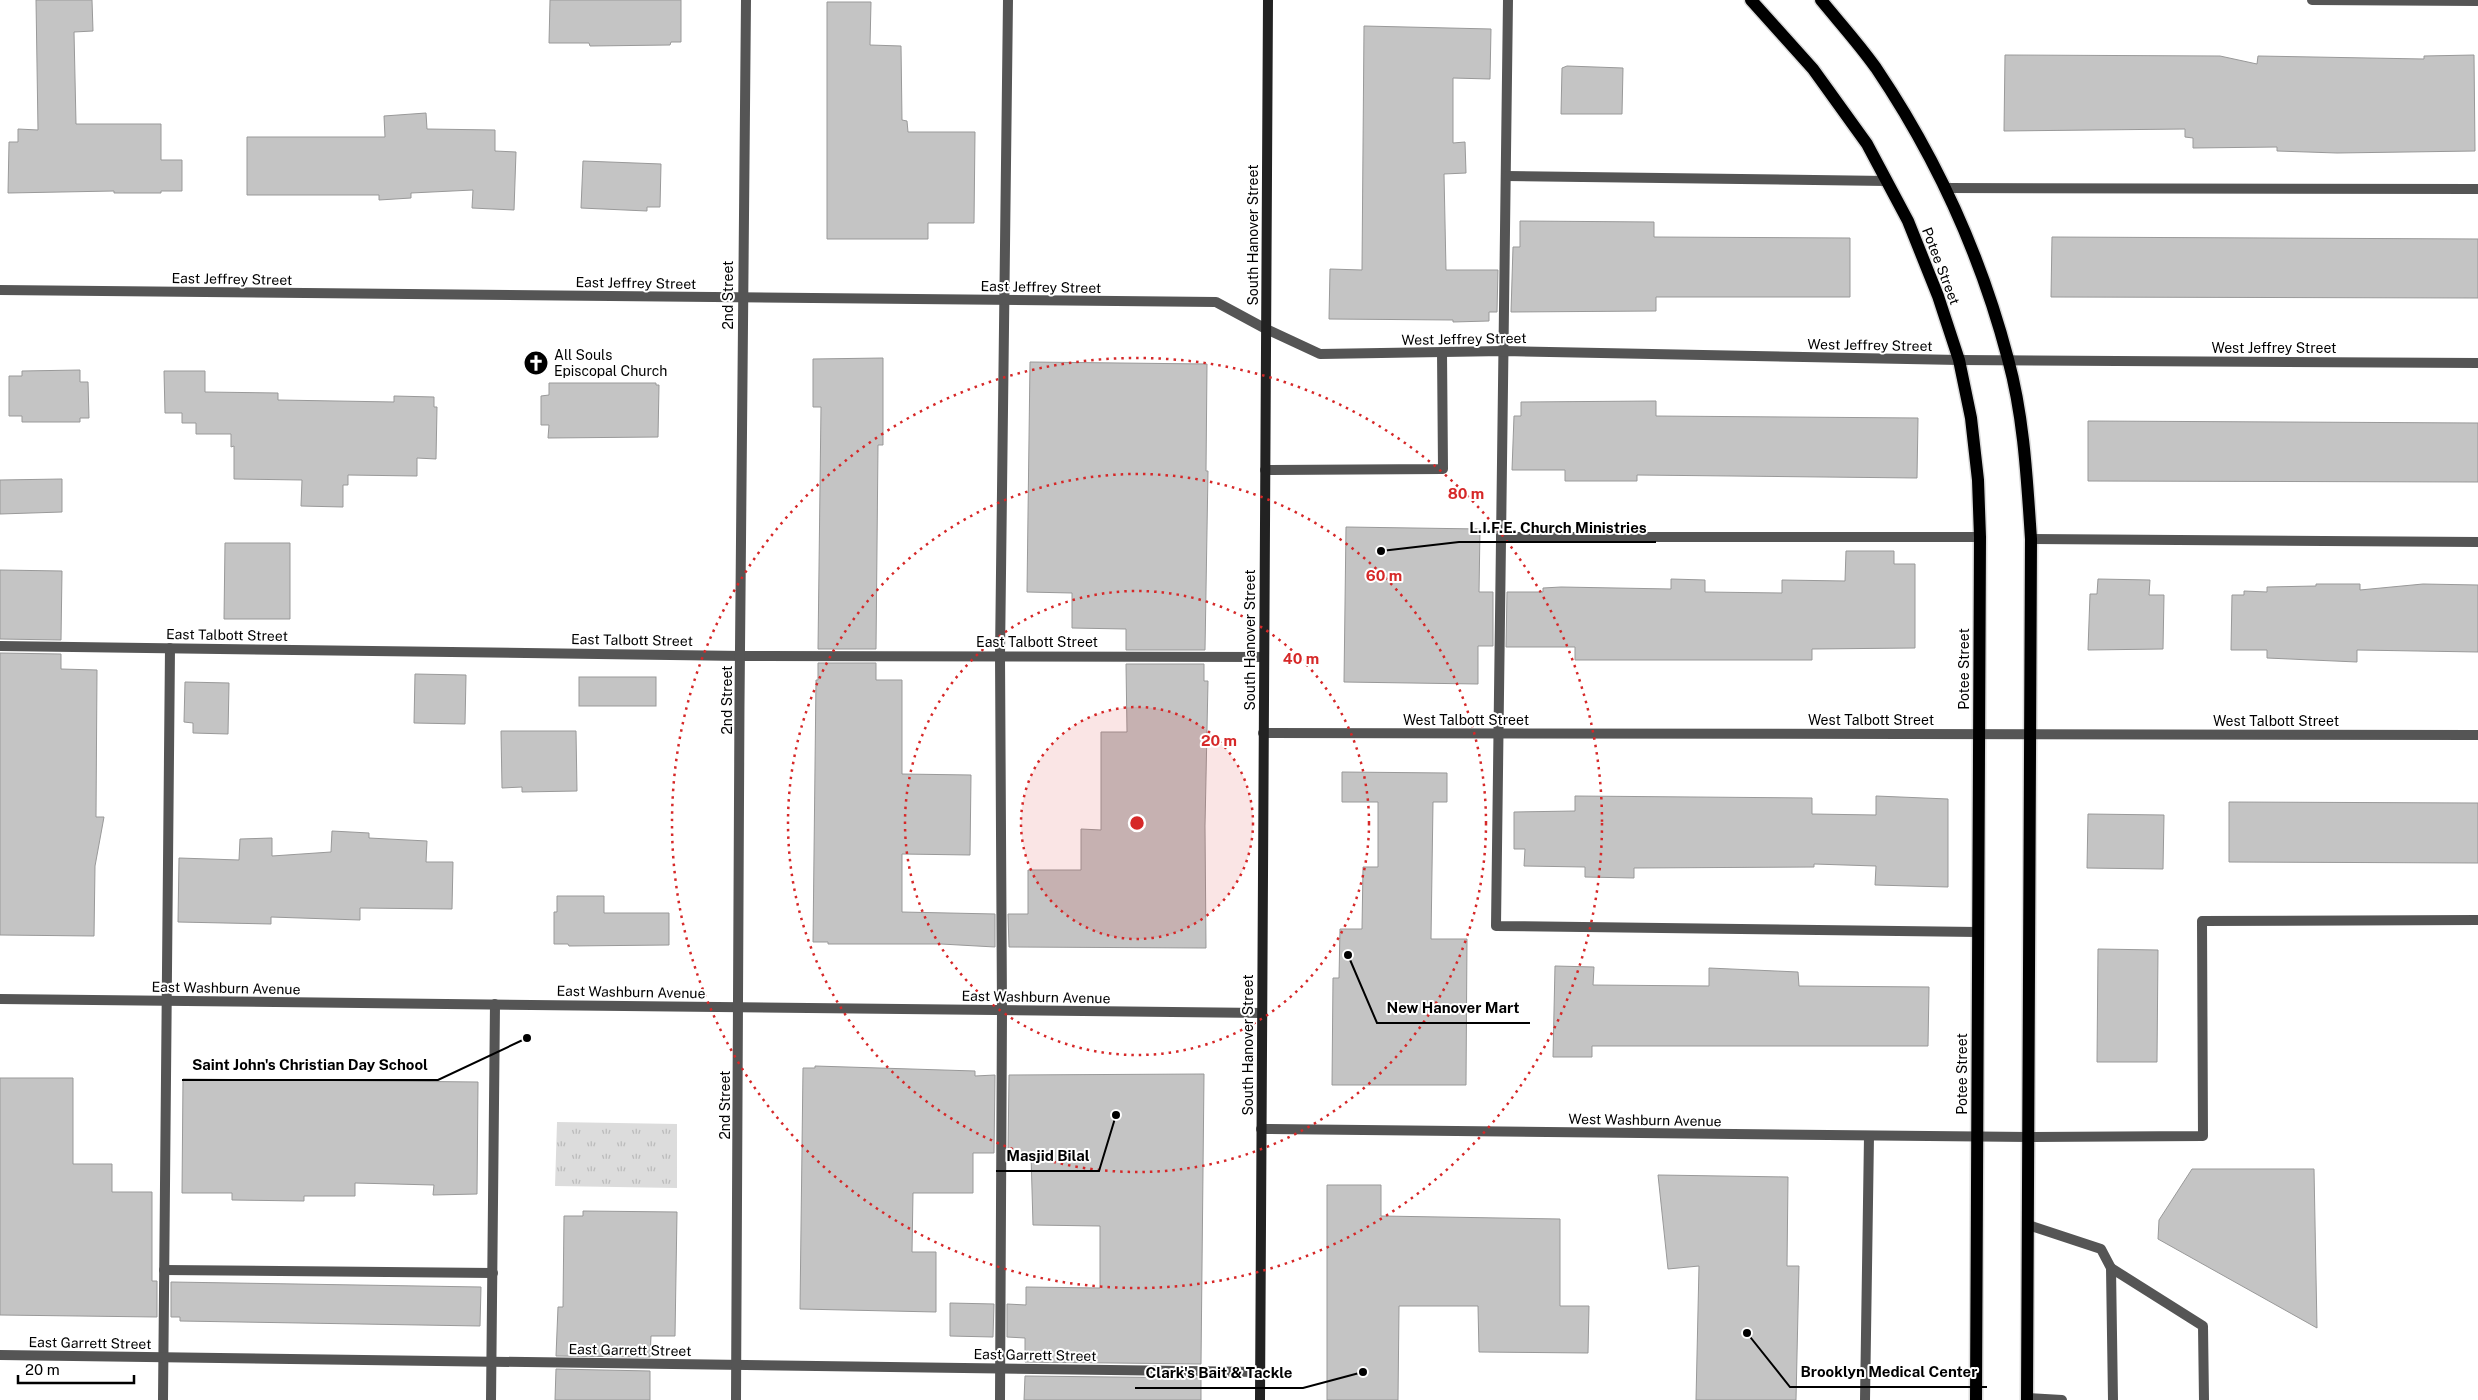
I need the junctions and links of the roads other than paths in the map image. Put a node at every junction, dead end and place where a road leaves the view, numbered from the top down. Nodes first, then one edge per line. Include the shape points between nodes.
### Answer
1 (746, 0) edge
2 (1008, 0) edge
3 (1268, 0) edge
4 (1508, 0) edge
5 (1751, 0) edge
6 (1821, 0) edge
7 (2312, 0) edge
8 (2478, 1) edge
9 (1506, 176) junction
10 (1887, 182) junction
11 (1945, 188) junction
12 (2478, 189) edge
13 (0, 290) edge
14 (742, 298) junction
15 (1006, 300) junction
16 (1266, 329) junction
17 (1504, 351) junction
18 (1442, 352) junction
19 (1959, 360) junction
20 (2009, 361) junction
21 (2478, 364) edge
22 (1265, 470) junction
23 (1501, 538) junction
24 (1980, 538) junction
25 (2031, 539) junction
26 (2478, 542) edge
27 (0, 646) edge
28 (170, 648) junction
29 (1000, 655) junction
30 (742, 656) junction
31 (1264, 657) junction
32 (1264, 733) junction
33 (1498, 733) junction
34 (2031, 734) junction
35 (1979, 735) junction
36 (2478, 735) edge
37 (2478, 920) edge
38 (1978, 932) junction
39 (0, 999) edge
40 (167, 1001) junction
41 (495, 1004) junction
42 (739, 1008) junction
43 (1002, 1010) junction
44 (1262, 1013) junction
45 (1261, 1129) junction
46 (1869, 1136) junction
47 (2029, 1137) junction
48 (1977, 1138) junction
49 (2028, 1225) junction
50 (2111, 1268) junction
51 (164, 1270) junction
52 (493, 1273) junction
53 (0, 1355) edge
54 (164, 1358) junction
55 (492, 1362) junction
56 (736, 1365) junction
57 (1000, 1369) junction
58 (1260, 1372) junction
59 (2027, 1399) edge
60 (163, 1400) edge
61 (492, 1400) edge
62 (736, 1400) edge
63 (1000, 1400) edge
64 (1260, 1400) edge
65 (1865, 1400) edge
66 (1976, 1400) edge
67 (2062, 1400) edge
68 (2113, 1400) edge
69 (2204, 1400) edge

1 - 14 street, 2nd Street
2 - 15 street
3 - 16 main road, South Hanover Street
4 - 9 street
5 - 10 main road, Potee Street via 1813,69 1866,144
6 - 11 main road via 1875,67 1914,128
7 - 8 street
9 - 10 street
9 - 17 street
10 - 19 main road, Potee Street via 1908,221
11 - 12 street
11 - 20 main road via 1984,280
13 - 14 street, East Jeffrey Street
14 - 15 street, East Jeffrey Street
14 - 30 street, 2nd Street
15 - 16 street, East Jeffrey Street via 1216,302
15 - 29 street
16 - 18 street, West Jeffrey Street via 1320,354
16 - 22 main road, South Hanover Street
17 - 18 street, West Jeffrey Street
17 - 19 street, West Jeffrey Street
17 - 23 street
18 - 22 street via 1443,469
19 - 20 street, West Jeffrey Street
19 - 24 main road, Potee Street via 1971,418
20 - 21 street, West Jeffrey Street
20 - 25 main road via 2022,440
22 - 31 main road, South Hanover Street
23 - 24 street
23 - 33 street
24 - 35 main road, Potee Street
25 - 26 street
25 - 34 main road
27 - 28 street, East Talbott Street
28 - 30 street, East Talbott Street
28 - 40 street
29 - 30 street, East Talbott Street
29 - 31 street, East Talbott Street
29 - 43 street
30 - 42 street, 2nd Street
31 - 32 main road, South Hanover Street
32 - 33 street, West Talbott Street
32 - 44 main road, South Hanover Street
33 - 35 street, West Talbott Street
33 - 38 street via 1496,926
34 - 35 street, West Talbott Street
34 - 36 street, West Talbott Street
34 - 47 main road
35 - 38 main road, Potee Street
37 - 47 street, West Washburn Avenue via 2202,921 2203,1136
38 - 48 main road, Potee Street
39 - 40 street, East Washburn Avenue
40 - 41 street, East Washburn Avenue
40 - 51 street
41 - 42 street, East Washburn Avenue
41 - 52 street
42 - 43 street, East Washburn Avenue
42 - 56 street, 2nd Street
43 - 44 street, East Washburn Avenue
43 - 57 street
44 - 45 main road, South Hanover Street
45 - 46 street, West Washburn Avenue
45 - 58 main road, South Hanover Street
46 - 48 street, West Washburn Avenue
46 - 65 street
47 - 48 street, West Washburn Avenue
47 - 49 main road
48 - 66 main road, Potee Street
49 - 50 street via 2101,1249
49 - 59 main road
50 - 68 street
50 - 69 street via 2204,1326
51 - 52 street
51 - 54 street
52 - 55 street
53 - 54 street, East Garrett Street
54 - 55 street, East Garrett Street
54 - 60 street
55 - 56 street, East Garrett Street
55 - 61 street
56 - 57 street, East Garrett Street
56 - 62 street, 2nd Street
57 - 58 street, East Garrett Street
57 - 63 street
58 - 64 main road, South Hanover Street
59 - 67 street

